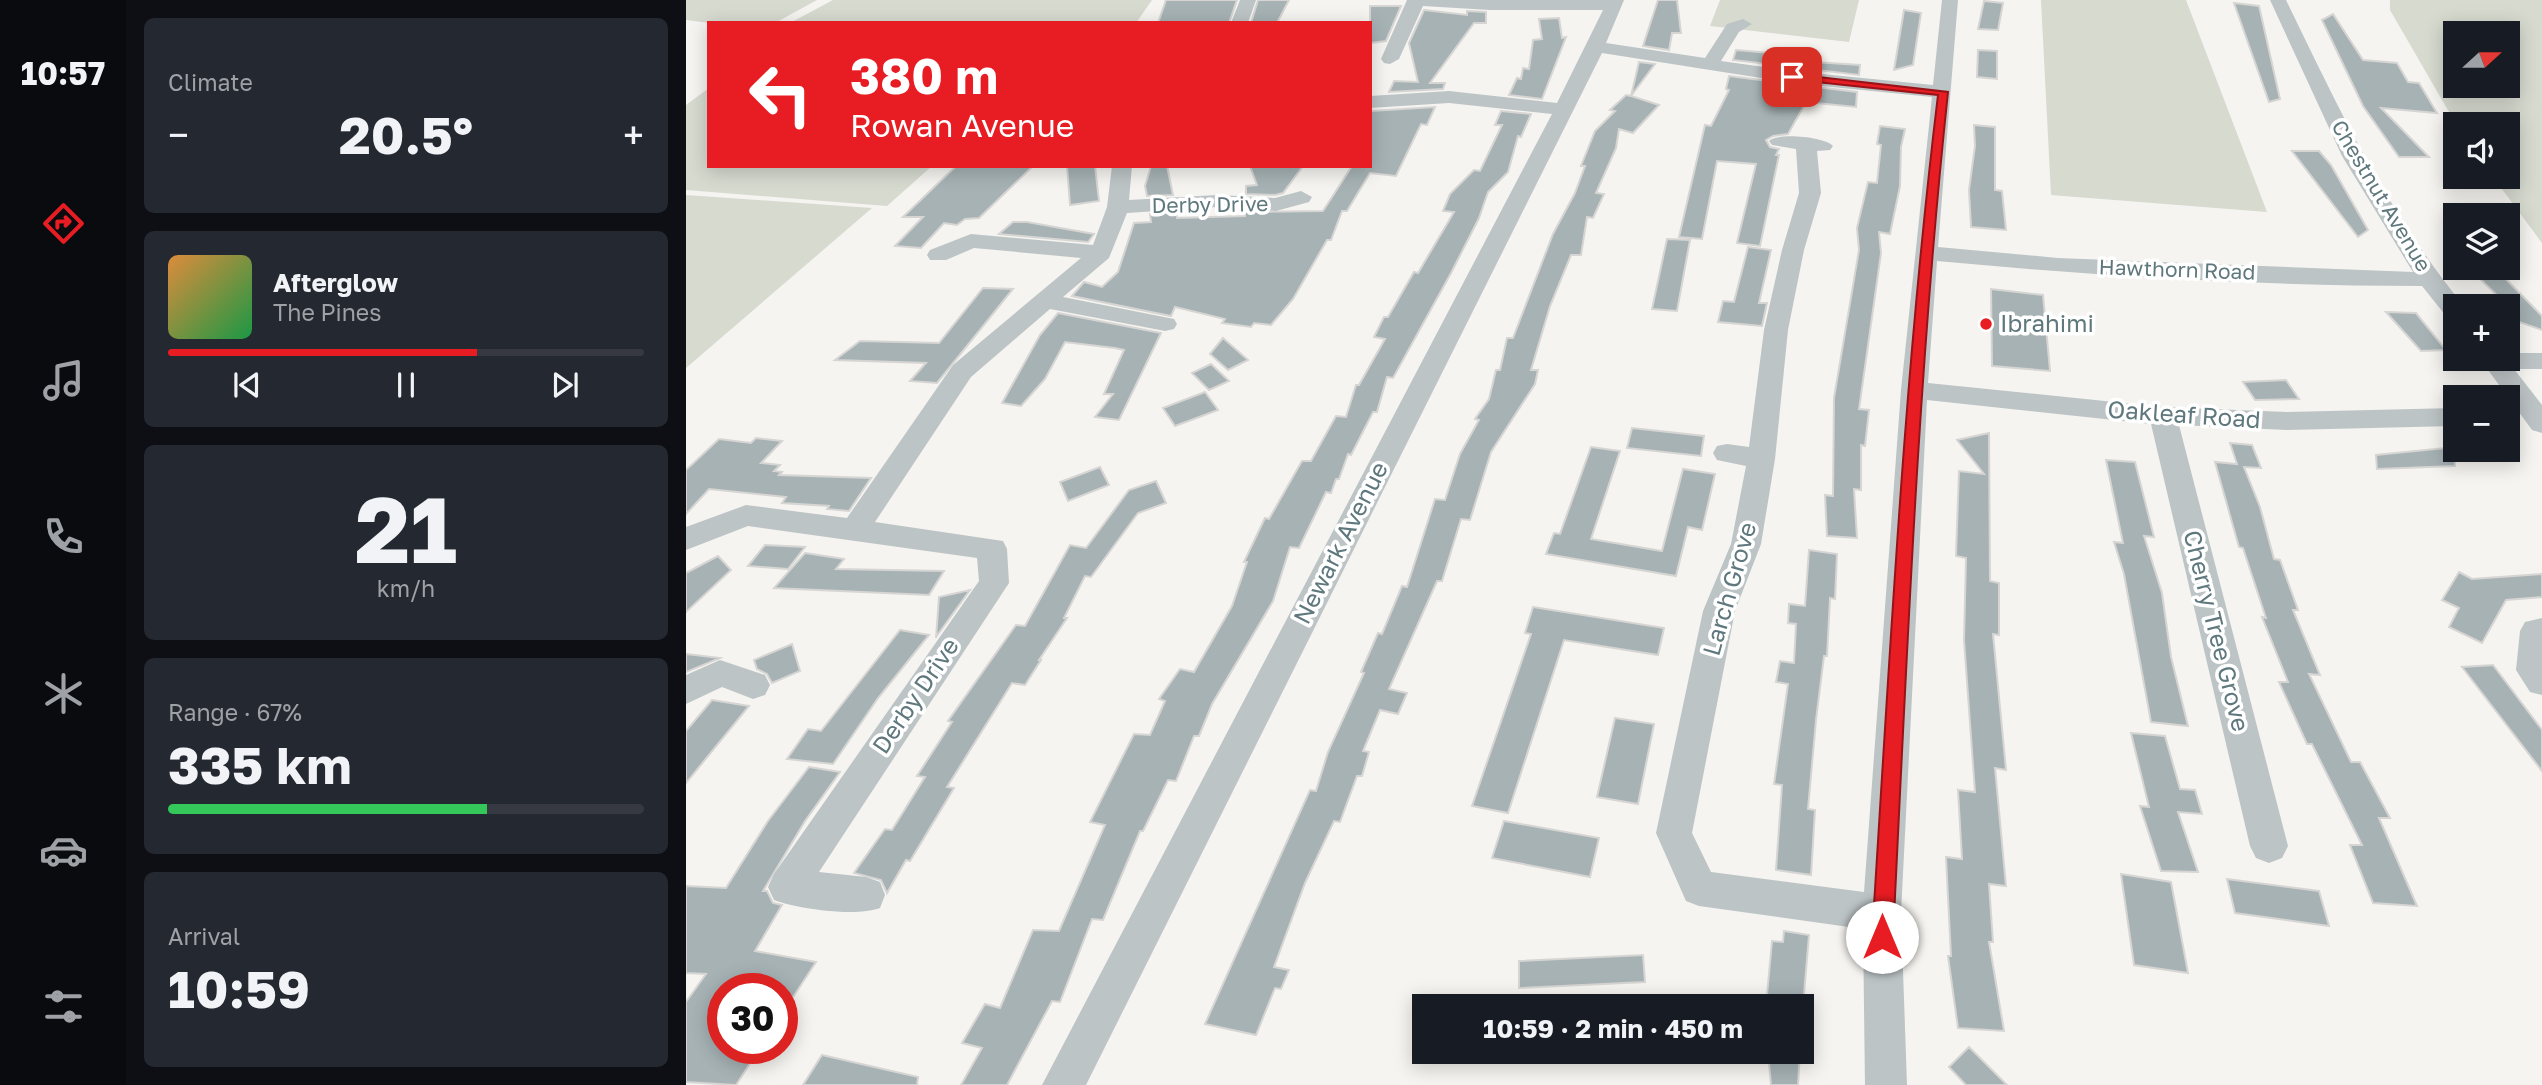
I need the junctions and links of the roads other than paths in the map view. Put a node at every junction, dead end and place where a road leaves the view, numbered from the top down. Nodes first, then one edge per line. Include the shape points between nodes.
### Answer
1 (1248, 0) edge
2 (1416, 0) edge
3 (1950, 0) edge
4 (2278, 0) edge
5 (1615, 3) edge
6 (1240, 21) edge
7 (1743, 24) dead end
8 (1596, 47) junction
9 (1372, 49) edge
10 (1710, 64) junction
11 (1943, 92) junction
12 (1372, 102) edge
13 (1564, 110) junction
14 (1803, 144) dead end
15 (1122, 168) edge
16 (1301, 197) dead end
17 (1118, 207) junction
18 (1101, 253) junction
19 (1925, 253) junction
20 (938, 256) dead end
21 (2430, 279) junction
22 (2443, 296) edge
23 (1045, 301) junction
24 (1165, 324) dead end
25 (2520, 361) edge
26 (2542, 361) edge
27 (2500, 371) edge
28 (1914, 390) junction
29 (2163, 416) junction
30 (2443, 417) edge
31 (2527, 418) edge
32 (1727, 453) dead end
33 (1761, 459) junction
34 (854, 530) junction
35 (686, 539) edge
36 (2542, 630) edge
37 (2542, 682) edge
38 (753, 685) dead end
39 (686, 690) edge
40 (2269, 846) dead end
41 (866, 895) dead end
42 (1882, 913) junction
43 (1063, 1085) edge
44 (1886, 1085) edge

1 - 6 street
2 - 5 street via 1466,6
2 - 9 street via 1392,54
3 - 11 street
4 - 21 street, Chestnut Avenue via 2352,156
5 - 8 street, Newark Avenue
7 - 10 street via 1733,28
8 - 10 street
8 - 13 street, Newark Avenue
10 - 11 street
11 - 19 street
12 - 13 street via 1449,97
13 - 43 street, Newark Avenue
14 - 33 street, Larch Grove via 1810,193 1776,330
15 - 17 street, Derby Drive
16 - 17 street, Derby Drive via 1276,205 1217,201
17 - 18 street, Derby Drive
18 - 20 street via 972,231
18 - 23 street, Derby Drive
19 - 21 street, Hawthorn Road via 2059,265
19 - 28 street
21 - 22 street, Chestnut Avenue
23 - 24 street
23 - 34 street, Derby Drive via 962,371
25 - 26 street
27 - 31 street
28 - 29 street, Oakleaf Road
28 - 42 street
29 - 30 street, Oakleaf Road via 2287,421
29 - 40 street, Cherry Tree Grove
32 - 33 street
33 - 42 street, Larch Grove via 1746,544 1719,611 1674,833 1699,888
34 - 35 street, Derby Drive via 746,515
34 - 41 street, Derby Drive via 992,550 994,583 787,887
36 - 37 street via 2536,631 2532,670
38 - 39 street via 720,673
42 - 44 street

